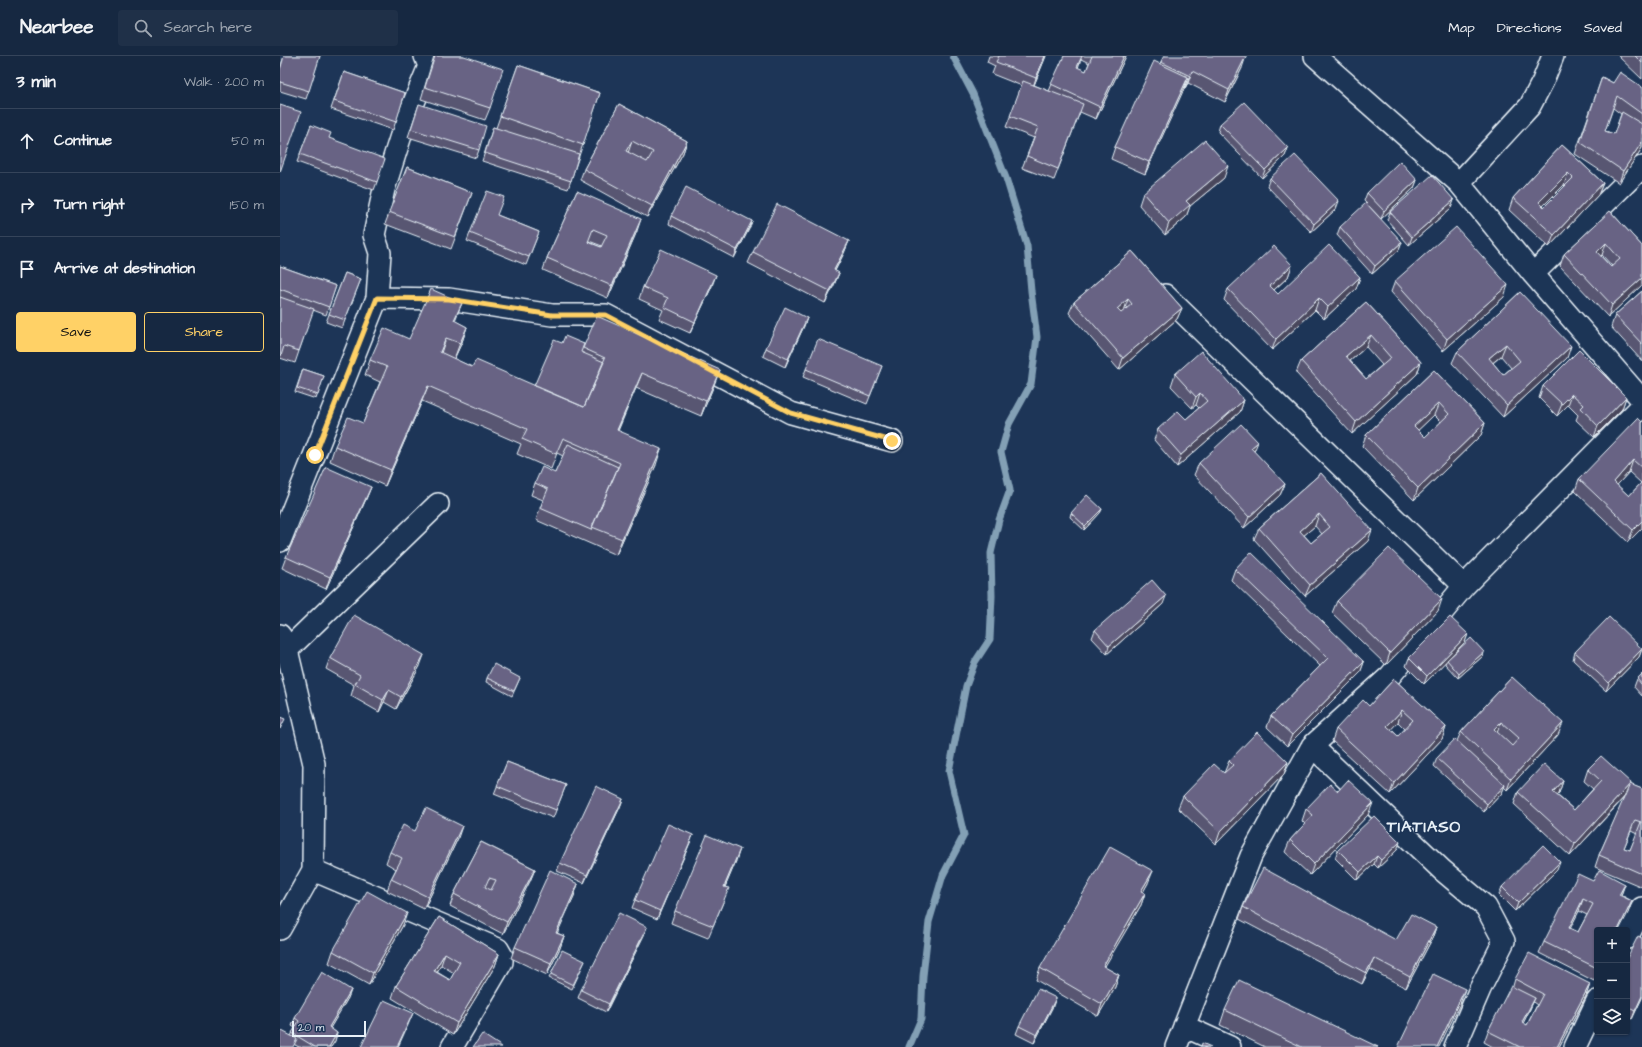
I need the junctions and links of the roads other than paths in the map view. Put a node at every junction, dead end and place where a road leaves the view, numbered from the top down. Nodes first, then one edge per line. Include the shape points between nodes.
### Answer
1 (425, 56) edge
2 (1315, 56) edge
3 (1553, 56) edge
4 (1642, 167) edge
5 (1459, 183) junction
6 (1533, 274) junction
7 (1165, 295) edge
8 (377, 298) junction
9 (1642, 400) edge
10 (1642, 406) edge
11 (892, 441) dead end
12 (438, 504) dead end
13 (280, 541) edge
14 (1464, 586) junction
15 (283, 642) edge
16 (1312, 746) junction
17 (313, 870) junction
18 (1642, 908) edge
19 (280, 929) edge
20 (1630, 932) edge
21 (1594, 1007) edge
22 (1184, 1026) junction
23 (452, 1047) edge
24 (1176, 1047) edge
25 (1230, 1047) edge
26 (1455, 1047) edge
27 (1575, 1047) edge

1 - 8 street via 429,66 403,129 384,189 374,235 380,253
2 - 5 street
3 - 5 street via 1530,106
4 - 6 street
5 - 6 street
6 - 9 street
7 - 14 street
8 - 11 street via 449,299 552,315 606,315 791,413
8 - 13 street
10 - 14 street
12 - 15 street
14 - 16 street via 1390,676
15 - 17 street via 314,764
16 - 22 street via 1251,856
16 - 26 street via 1442,870 1486,907 1504,941
17 - 19 street
17 - 23 street via 498,950 502,962
18 - 20 street
21 - 27 street
22 - 24 street
22 - 25 street

